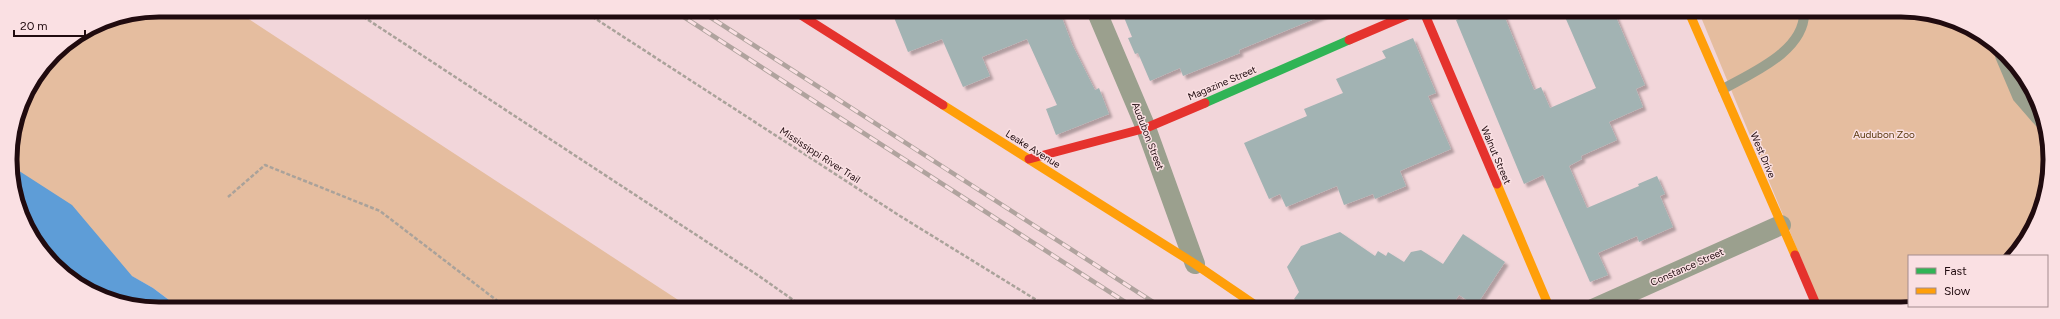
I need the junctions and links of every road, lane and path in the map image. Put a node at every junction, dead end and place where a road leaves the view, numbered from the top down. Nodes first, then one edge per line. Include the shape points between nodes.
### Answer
1 (364, 17) edge
2 (593, 17) edge
3 (804, 17) edge
4 (1099, 17) edge
5 (1403, 17) edge
6 (1426, 17) edge
7 (1691, 17) edge
8 (1805, 17) edge
9 (2011, 70) edge
10 (1723, 89) junction
11 (2033, 107) edge
12 (1146, 128) junction
13 (1029, 159) junction
14 (228, 197) dead end
15 (1781, 225) junction
16 (1195, 264) junction
17 (499, 302) edge
18 (796, 302) edge
19 (1040, 302) edge
20 (1251, 302) edge
21 (1547, 302) edge
22 (1609, 302) edge
23 (1815, 302) edge

1 - 18 path
2 - 19 path, Mississippi River Trail via 900,216
3 - 13 street, Leake Avenue
4 - 12 street, Audubon Street
5 - 12 street, Magazine Street
6 - 21 street, Walnut Street
7 - 10 street, West Drive
8 - 10 lane via 1796,40 1776,60
9 - 11 street via 2022,95
10 - 15 street, West Drive
12 - 13 street, Magazine Street
12 - 16 street, Audubon Street
13 - 16 street, Leake Avenue
14 - 17 path via 264,165 380,211
15 - 22 street, Constance Street
15 - 23 street, West Drive
16 - 20 street, Leake Avenue

